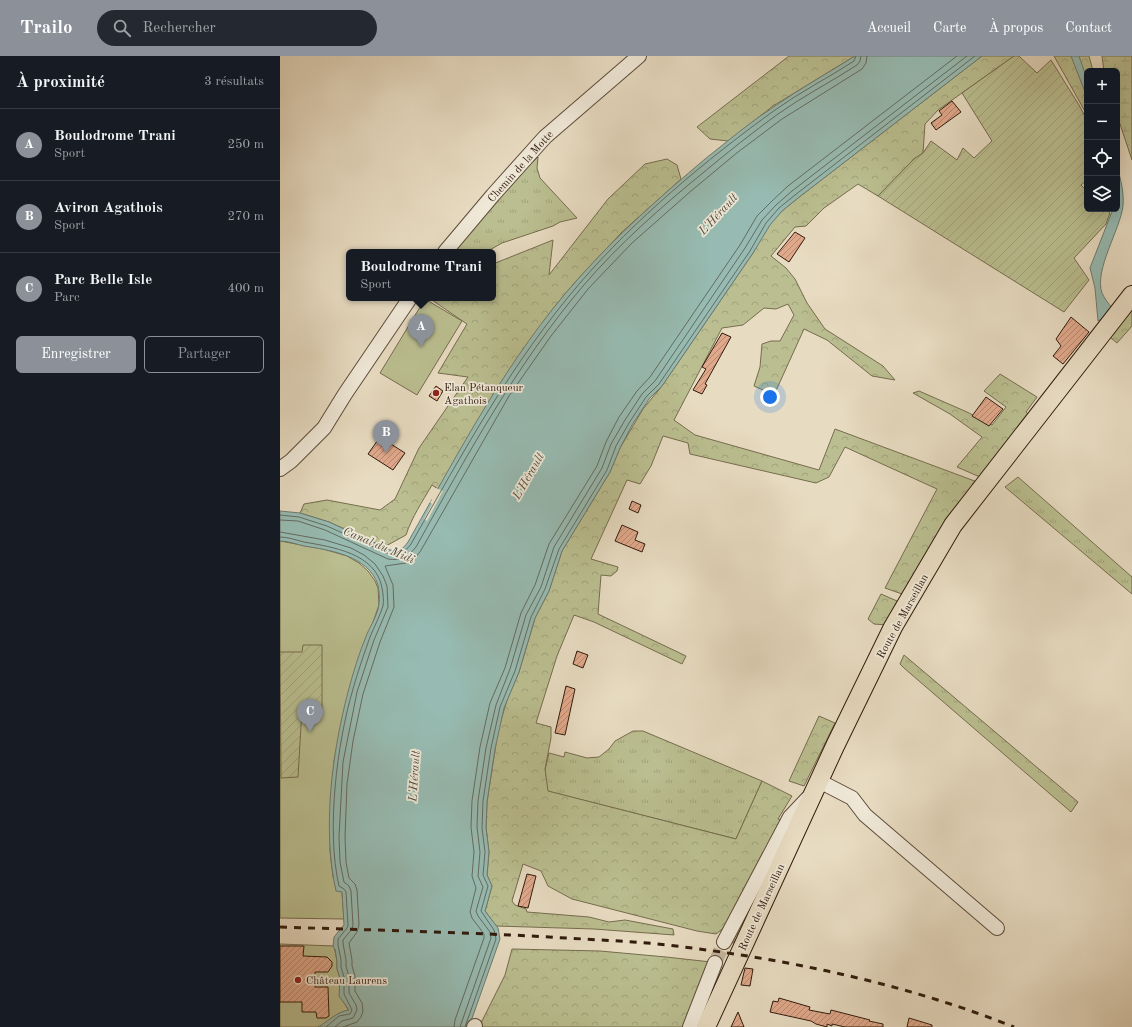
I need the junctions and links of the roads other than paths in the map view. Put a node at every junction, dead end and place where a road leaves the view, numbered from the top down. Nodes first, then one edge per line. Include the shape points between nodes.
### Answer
1 (638, 56) edge
2 (448, 249) edge
3 (1132, 295) edge
4 (408, 301) edge
5 (280, 469) edge
6 (816, 788) junction
7 (997, 928) dead end
8 (724, 942) tunnel mouth
9 (715, 963) tunnel mouth
10 (690, 1027) edge
11 (706, 1027) edge

1 - 2 street, Chemin de la Motte via 545,137
3 - 6 main road, Route de Marseillan via 953,525 893,627
4 - 5 street via 324,428
6 - 7 street via 852,798 865,815
6 - 8 street via 790,817
6 - 11 main road, Route de Marseillan
9 - 10 street

